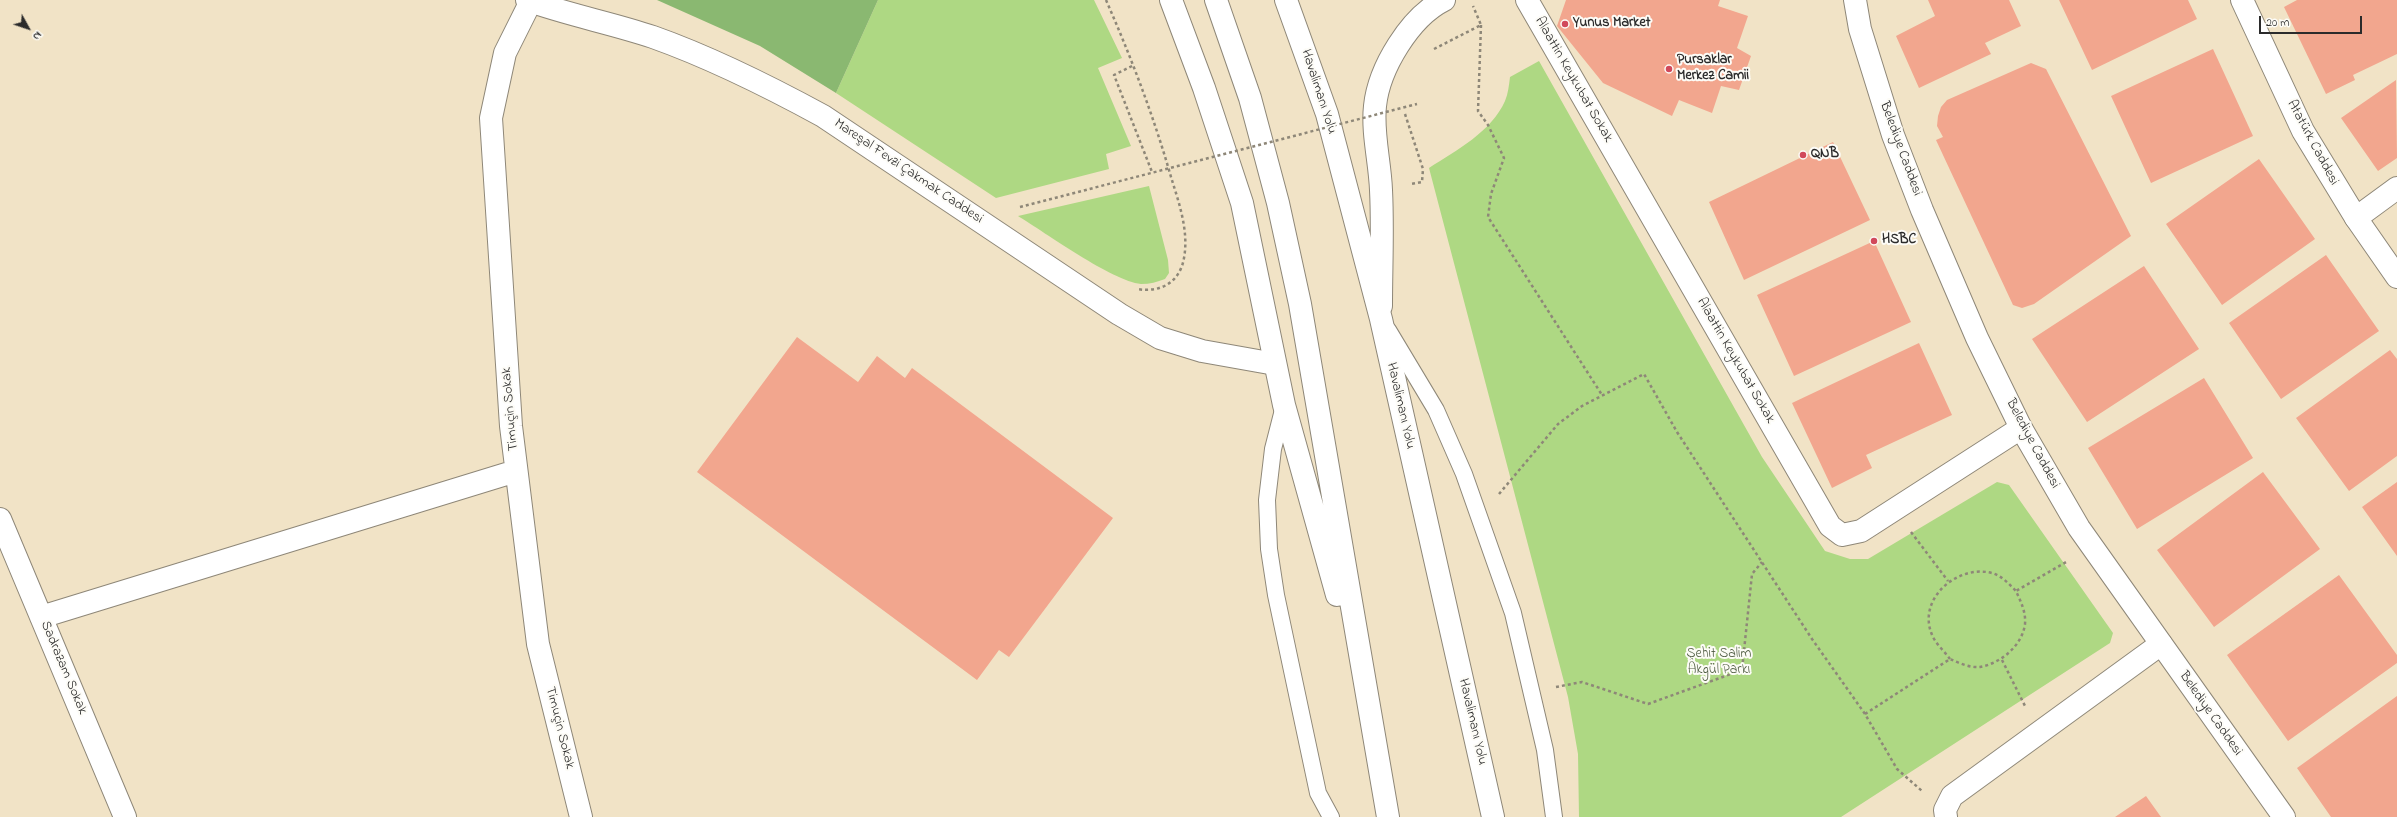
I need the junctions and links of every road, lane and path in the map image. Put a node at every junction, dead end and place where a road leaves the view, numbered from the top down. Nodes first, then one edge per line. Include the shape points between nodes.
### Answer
1 (1106, 0) edge
2 (1171, 0) edge
3 (1216, 0) edge
4 (1286, 0) edge
5 (1444, 0) edge
6 (1471, 0) edge
7 (1527, 0) edge
8 (1845, 0) edge
9 (1855, 0) edge
10 (2242, 0) edge
11 (529, 1) edge
12 (1480, 25) junction
13 (1860, 29) junction
14 (1430, 51) dead end
15 (1132, 66) junction
16 (1402, 101) dead end
17 (1417, 104) dead end
18 (1403, 107) junction
19 (1423, 169) dead end
20 (1152, 172) junction
21 (2397, 188) edge
22 (1020, 207) dead end
23 (2356, 218) junction
24 (2397, 277) edge
25 (1132, 288) dead end
26 (1381, 319) junction
27 (1275, 364) junction
28 (1602, 395) junction
29 (1284, 405) junction
30 (2021, 428) junction
31 (516, 471) junction
32 (1894, 510) junction
33 (1478, 516) junction
34 (0, 519) edge
35 (2093, 547) junction
36 (1762, 562) junction
37 (1948, 581) junction
38 (2016, 591) junction
39 (41, 617) junction
40 (2161, 644) junction
41 (1950, 658) junction
42 (2002, 660) junction
43 (1533, 691) junction
44 (1865, 714) junction
45 (1374, 727) junction
46 (2039, 733) junction
47 (1945, 814) edge
48 (125, 817) edge
49 (581, 817) edge
50 (1331, 817) edge
51 (1388, 817) edge
52 (1493, 817) edge
53 (1554, 817) edge
54 (2284, 817) edge

1 - 15 path
2 - 27 main road via 1204,88 1242,203
3 - 45 main road via 1250,98 1291,265
4 - 26 main road, Havalimanı Yolu via 1327,114
5 - 26 main road via 1436,4 1411,28 1394,52 1380,81 1375,106 1381,190
6 - 12 path
7 - 32 main road, Alaattin Keykubat Sokak via 1830,526 1842,535 1861,531
8 - 13 main road
9 - 13 main road
10 - 23 main road, Atatürk Caddesi via 2303,131
11 - 27 main road, Mareşal Fevzi Çakmak Caddesi via 652,37 775,89 836,125 1119,314 1160,338 1202,351
11 - 31 main road, Timuçin Sokak via 505,53 492,118
12 - 14 path
12 - 28 path via 1478,111 1504,158 1491,194 1488,217
13 - 30 main road, Belediye Caddesi via 1893,134 1925,217 1977,338
15 - 20 path via 1114,74
15 - 25 path via 1161,141 1182,216 1185,239 1184,258 1177,275 1167,286 1156,290
16 - 18 path
17 - 18 path, bridge
18 - 19 path
18 - 20 path, bridge
20 - 22 path, bridge
21 - 23 main road
23 - 24 main road, Atatürk Caddesi
26 - 33 lane via 1436,410 1464,474
26 - 52 main road, Havalimanı Yolu
27 - 29 main road
28 - 33 path via 1558,424 1511,482
28 - 36 path via 1644,374 1677,432
29 - 45 main road
29 - 50 lane via 1273,449 1268,500 1269,548 1276,595 1318,793
30 - 32 main road, Alaattin Keykubat Sokak
30 - 35 main road, Belediye Caddesi via 2055,489
31 - 39 main road
31 - 49 main road, Timuçin Sokak via 538,644
32 - 37 path
33 - 43 lane via 1513,613
34 - 39 main road, Sadrazam Sokak
35 - 38 path
35 - 40 main road, Belediye Caddesi
36 - 43 path via 1752,574 1742,670 1648,704 1582,682
36 - 44 path
37 - 38 path via 1961,574 1977,571 1993,573
37 - 41 path via 1933,601 1929,620 1933,637
38 - 42 path via 2024,608 2025,624 2020,641
39 - 48 main road, Sadrazam Sokak
40 - 46 main road
40 - 54 main road, Belediye Caddesi
41 - 42 path via 1962,664 1979,667
41 - 44 path
42 - 46 path
43 - 53 lane via 1545,750
44 - 47 path via 1897,769
45 - 51 main road
46 - 47 main road via 1952,796

